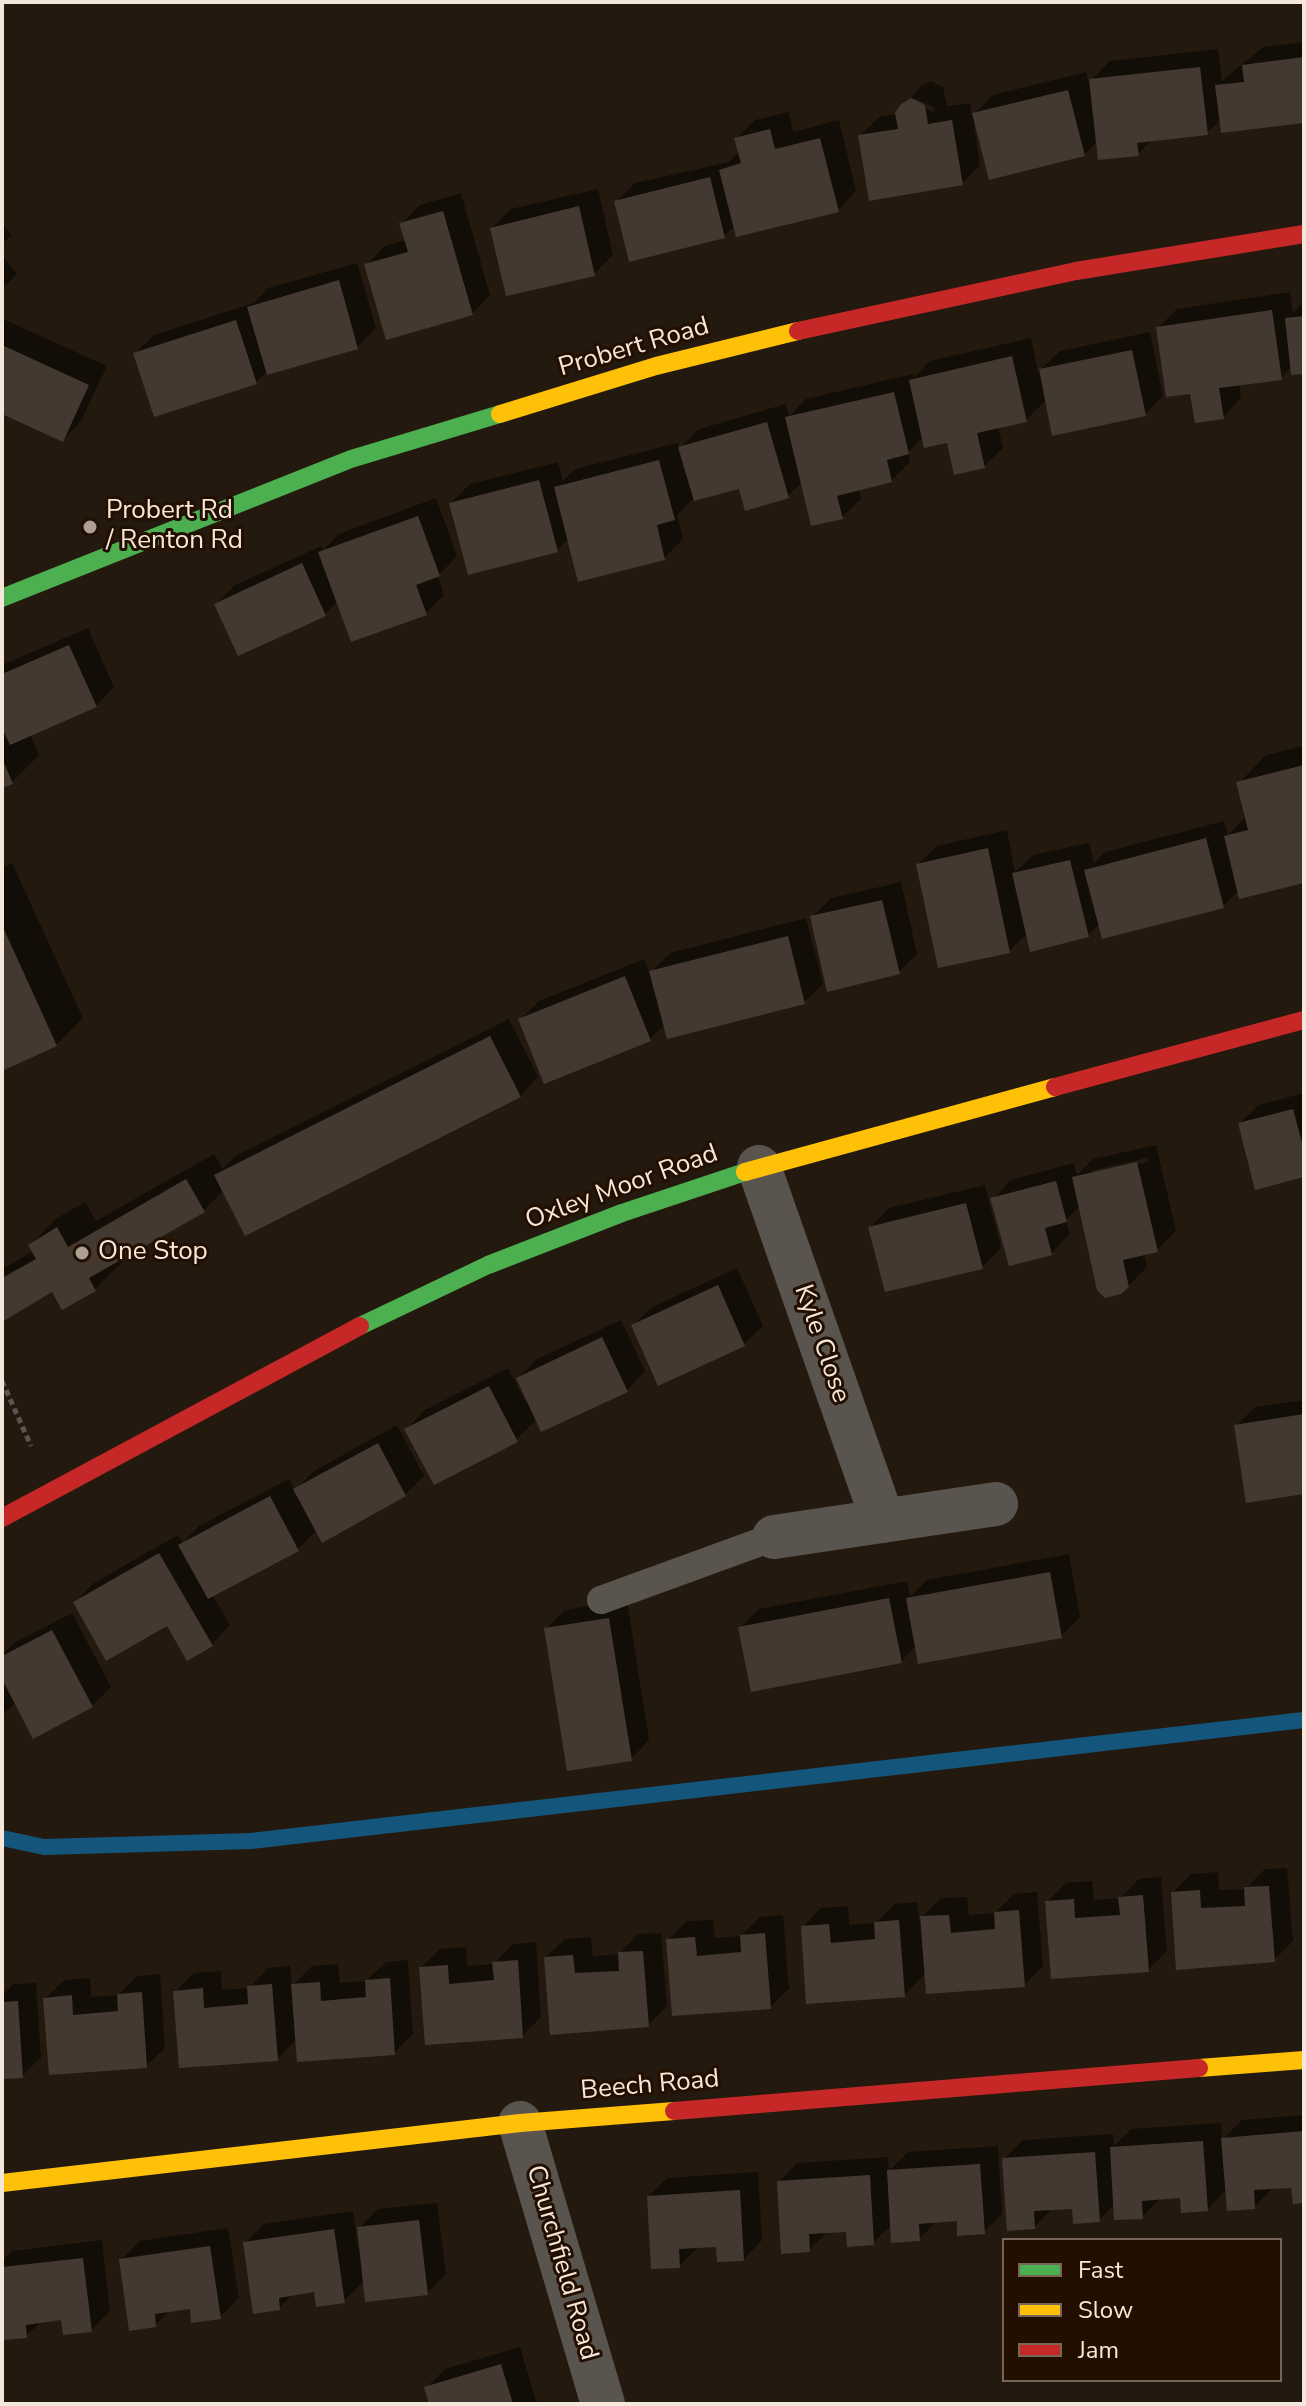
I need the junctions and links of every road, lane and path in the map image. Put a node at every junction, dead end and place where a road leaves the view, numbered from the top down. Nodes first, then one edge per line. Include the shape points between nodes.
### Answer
1 (1304, 234) edge
2 (2, 598) edge
3 (1304, 1020) edge
4 (759, 1167) junction
5 (2, 1381) edge
6 (52, 1491) junction
7 (996, 1504) dead end
8 (2, 1518) edge
9 (883, 1521) junction
10 (774, 1537) joint
11 (601, 1600) dead end
12 (1304, 2060) edge
13 (520, 2123) junction
14 (2, 2183) edge
15 (603, 2404) edge

1 - 2 street, Probert Road via 897,307 656,366 351,459
3 - 4 street, Oxley Moor Road
4 - 6 street, Oxley Moor Road via 518,1254 393,1308
4 - 9 street, Kyle Close
5 - 6 path
6 - 8 street, Oxley Moor Road
7 - 9 street
9 - 10 street
10 - 11 lane
12 - 13 street, Beech Road
13 - 14 street, Beech Road
13 - 15 street, Churchfield Road

